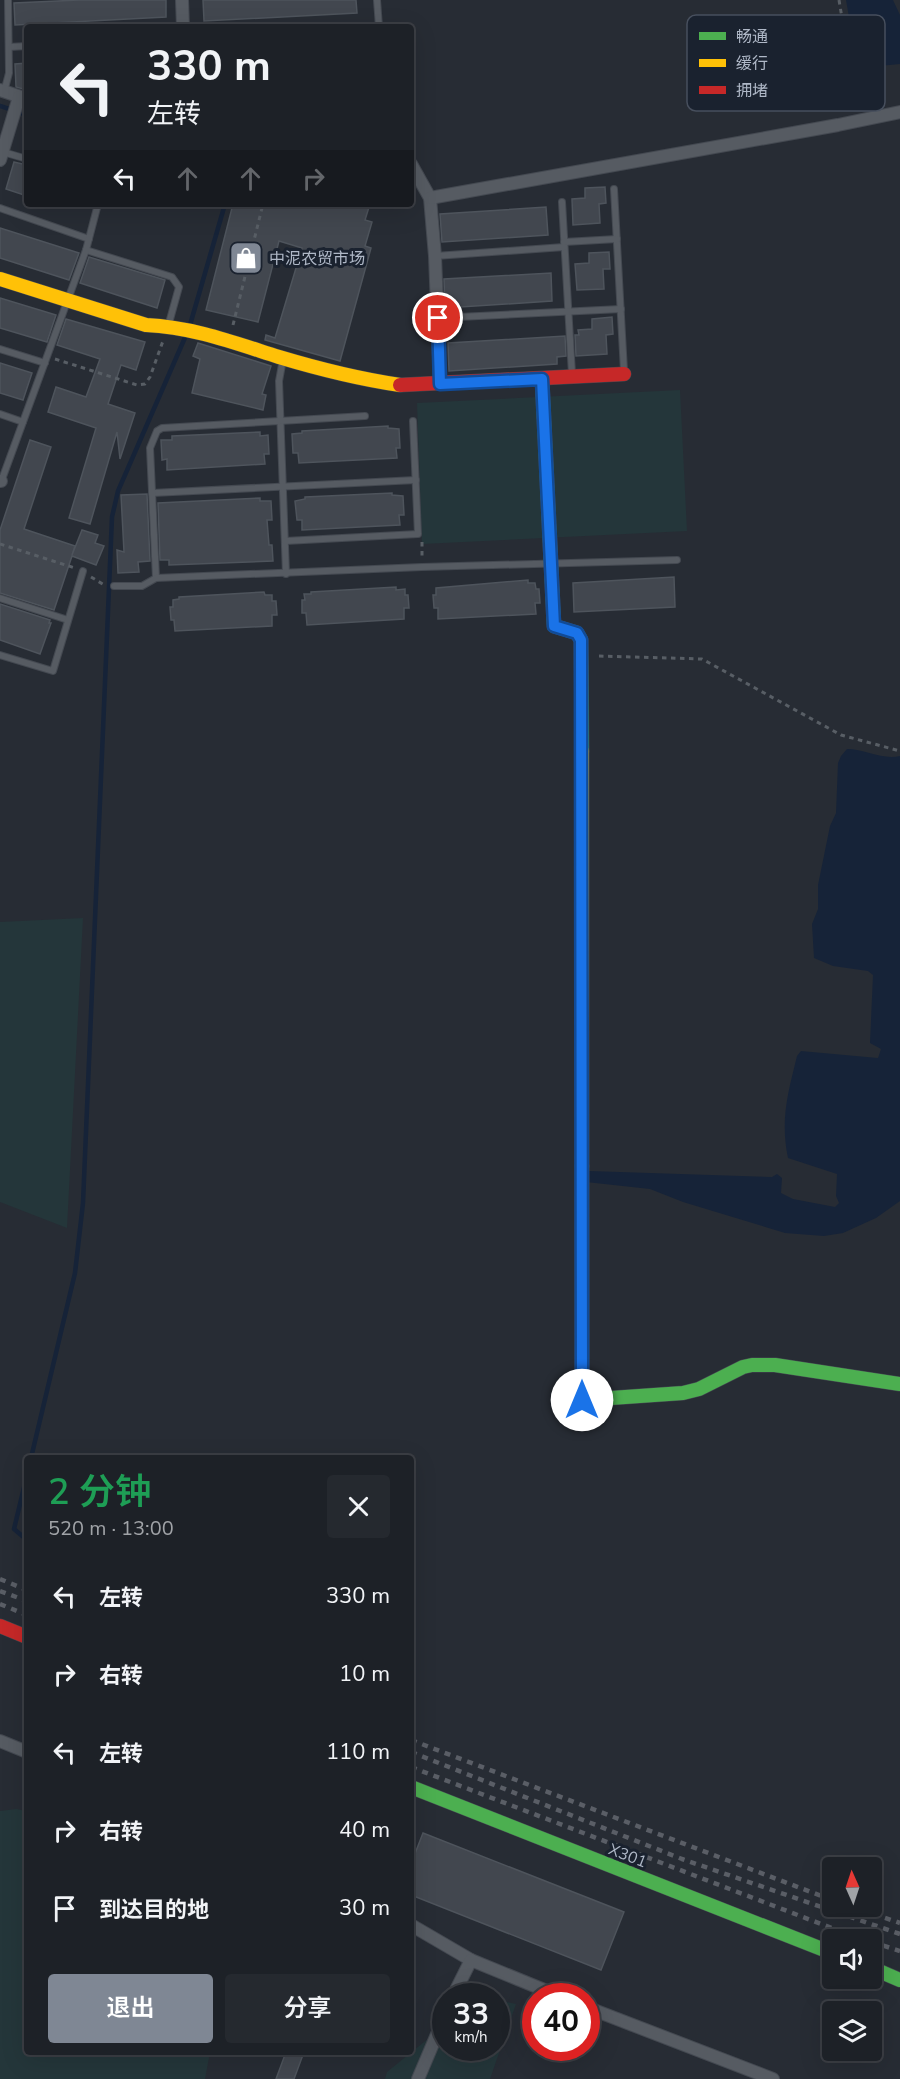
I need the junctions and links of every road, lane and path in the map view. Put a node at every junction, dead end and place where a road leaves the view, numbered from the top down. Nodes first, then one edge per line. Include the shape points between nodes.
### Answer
1 (8, 0) edge
2 (182, 0) edge
3 (377, 0) edge
4 (839, 0) edge
5 (842, 15) edge
6 (183, 24) edge
7 (379, 24) edge
8 (24, 46) edge
9 (9, 47) junction
10 (2, 91) edge
11 (21, 101) edge
12 (858, 111) edge
13 (900, 112) edge
14 (860, 121) junction
15 (1, 156) edge
16 (24, 159) edge
17 (414, 169) edge
18 (614, 189) dead end
19 (430, 198) junction
20 (562, 202) dead end
21 (97, 207) edge
22 (261, 207) edge
23 (0, 208) edge
24 (89, 239) junction
25 (617, 239) junction
26 (564, 245) junction
27 (86, 250) junction
28 (435, 256) junction
29 (0, 279) edge
30 (68, 300) junction
31 (621, 309) junction
32 (568, 311) junction
33 (438, 318) junction
34 (174, 326) junction
35 (229, 339) junction
36 (0, 349) edge
37 (283, 358) junction
38 (46, 360) junction
39 (624, 374) joint
40 (573, 377) junction
41 (542, 379) junction
42 (440, 384) junction
43 (0, 414) edge
44 (365, 416) dead end
45 (279, 420) junction
46 (413, 421) dead end
47 (23, 422) junction
48 (416, 480) junction
49 (0, 482) edge
50 (282, 487) junction
51 (152, 493) junction
52 (285, 541) junction
53 (0, 544) edge
54 (677, 560) dead end
55 (552, 564) junction
56 (83, 571) junction
57 (286, 574) junction
58 (156, 578) junction
59 (114, 585) dead end
60 (104, 586) dead end
61 (0, 598) edge
62 (68, 620) junction
63 (0, 655) edge
64 (582, 655) junction
65 (900, 751) edge
66 (900, 1384) edge
67 (0, 1626) edge
68 (24, 1636) edge
69 (0, 1741) edge
70 (24, 1751) edge
71 (414, 1788) edge
72 (414, 1927) edge
73 (822, 1949) edge
74 (471, 1960) junction
75 (882, 1972) edge
76 (900, 1980) edge
77 (460, 1983) edge
78 (527, 1983) edge
79 (600, 2012) edge
80 (432, 2046) edge
81 (418, 2079) edge
82 (773, 2079) edge

1 - 9 lane
2 - 6 street
3 - 7 lane
4 - 5 path
8 - 9 lane
9 - 10 lane via 9,74
10 - 11 street
11 - 15 street
12 - 14 path
13 - 14 street
14 - 19 street
15 - 16 lane
17 - 19 street
18 - 25 lane
19 - 28 street
20 - 26 lane
21 - 24 lane
22 - 35 path
23 - 24 lane
24 - 27 lane
25 - 26 lane
25 - 31 lane
26 - 28 lane
26 - 32 lane
27 - 30 lane
27 - 34 lane via 172,278 179,287
28 - 33 street
29 - 30 street
30 - 34 street via 146,325
30 - 38 lane
31 - 32 lane
31 - 39 lane
32 - 33 lane
32 - 40 lane
33 - 42 street
34 - 35 street
34 - 38 path via 145,384
35 - 37 street
36 - 38 lane
37 - 42 street via 382,383
37 - 45 lane
38 - 47 lane
39 - 40 street
40 - 41 street
41 - 42 street
41 - 55 street
43 - 47 lane
44 - 45 lane
45 - 50 lane
45 - 51 lane via 157,430 150,448
46 - 48 lane
47 - 49 lane
48 - 50 lane
48 - 52 lane via 418,534
50 - 51 lane
50 - 52 lane
51 - 58 lane
52 - 57 lane
53 - 56 path
54 - 55 lane
55 - 57 lane
55 - 64 street via 554,626 577,633
56 - 60 path
56 - 62 lane
57 - 58 lane
58 - 59 lane via 142,586
61 - 62 lane
62 - 63 lane via 53,671
64 - 65 path via 702,659 841,735
64 - 66 street via 582,1400 683,1393 752,1365
67 - 68 street
69 - 70 street
71 - 73 street, X301 / X301
72 - 74 street
74 - 77 street
74 - 78 street
75 - 76 street
79 - 82 street
80 - 81 street

